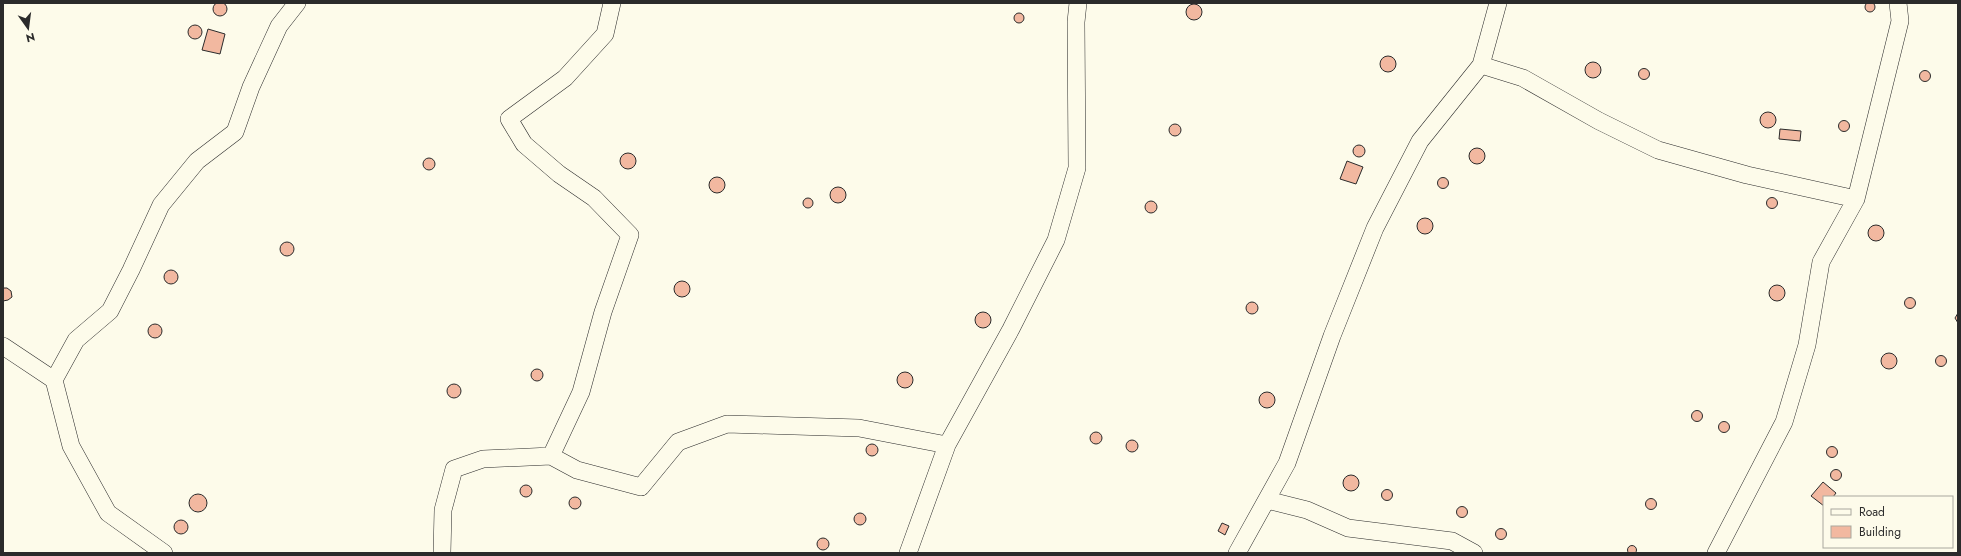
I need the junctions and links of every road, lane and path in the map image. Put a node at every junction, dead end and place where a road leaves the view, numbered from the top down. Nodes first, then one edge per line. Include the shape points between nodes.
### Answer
1 (297, 3) edge
2 (612, 3) edge
3 (1078, 3) edge
4 (1498, 3) edge
5 (1898, 3) edge
6 (1481, 65) junction
7 (1856, 199) junction
8 (3, 346) edge
9 (54, 380) junction
10 (947, 445) junction
11 (551, 456) junction
12 (1267, 500) junction
13 (164, 553) edge
14 (442, 553) edge
15 (908, 553) edge
16 (1237, 553) edge
17 (1474, 553) edge
18 (1716, 553) edge

1 - 9 street via 279,26 251,88 235,132 197,161 161,205 110,311 76,340
2 - 11 street via 605,34 565,78 509,119 524,144 559,174 594,198 630,235 603,312 582,392
3 - 10 street via 1077,168 1056,240 1011,329
4 - 6 street
5 - 7 street via 1900,21
6 - 7 street via 1523,78 1599,121 1658,150 1747,175
6 - 12 street via 1420,141 1375,228 1332,336 1287,463
7 - 18 street via 1821,262 1807,345 1784,422
8 - 9 street
9 - 13 street via 71,446 108,513
10 - 11 street via 859,428 727,424 678,442 641,487 578,470
10 - 15 street
11 - 14 street via 483,459 454,469 443,510
12 - 16 street
12 - 17 street via 1307,510 1348,528 1452,541

